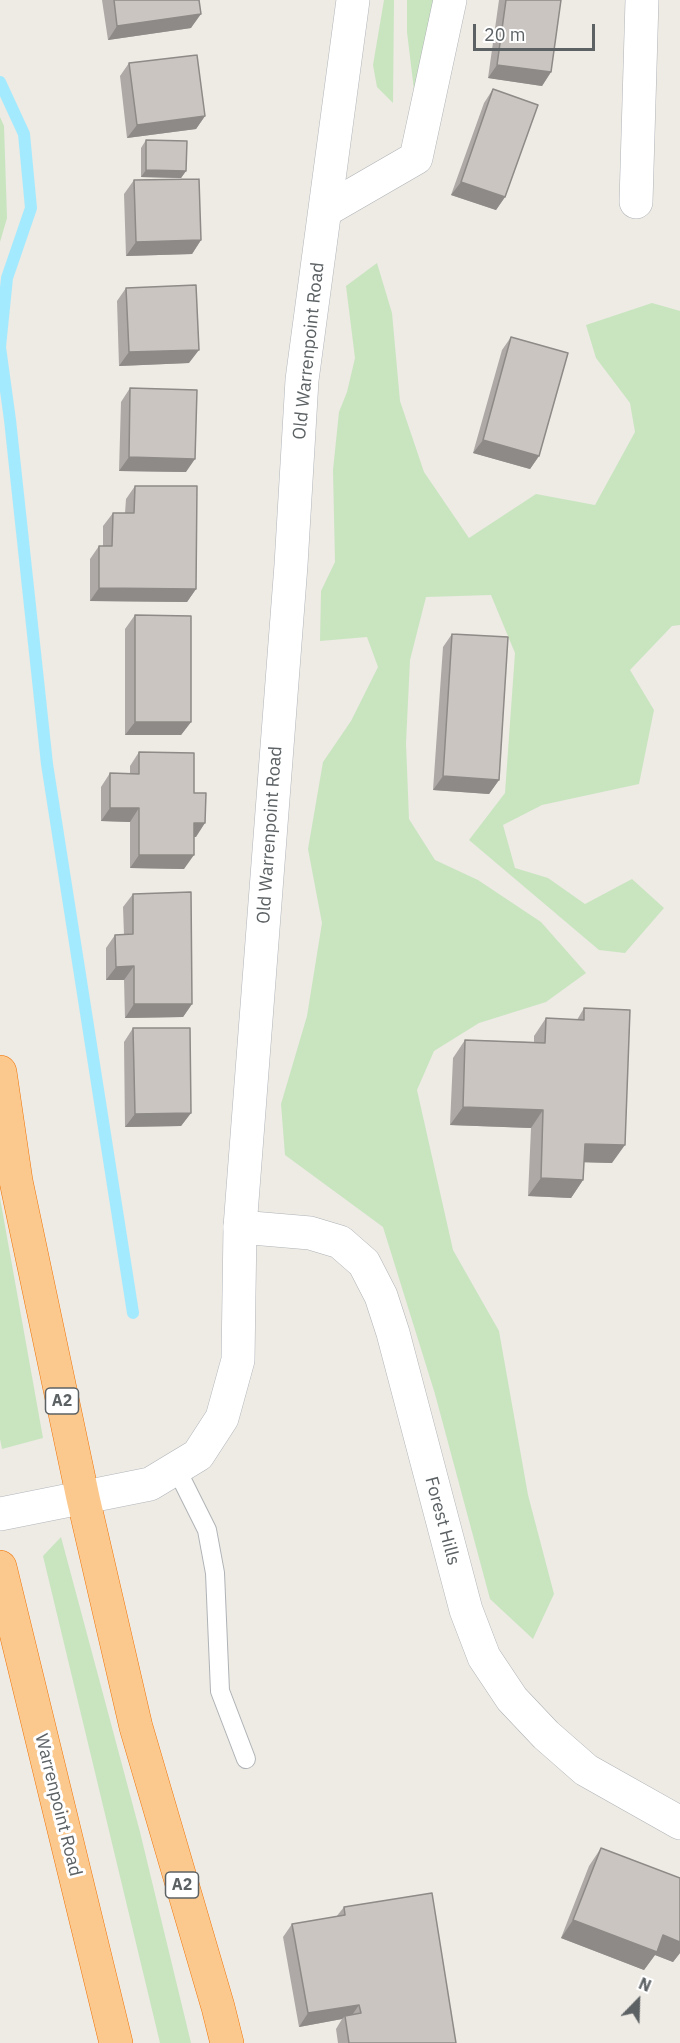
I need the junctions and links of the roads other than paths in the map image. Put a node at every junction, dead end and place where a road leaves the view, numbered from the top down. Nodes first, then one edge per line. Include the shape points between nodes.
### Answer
1 (352, 0) edge
2 (450, 0) edge
3 (642, 0) edge
4 (636, 202) dead end
5 (326, 210) junction
6 (0, 1072) edge
7 (240, 1227) junction
8 (176, 1468) junction
9 (82, 1498) junction
10 (0, 1514) edge
11 (0, 1567) edge
12 (246, 1760) dead end
13 (680, 1823) edge
14 (116, 2043) edge
15 (227, 2043) edge

1 - 5 street, Old Warrenpoint Road
2 - 5 street via 416,158
3 - 4 street
5 - 7 street, Old Warrenpoint Road via 302,380
6 - 9 highway, A2 via 16,1181
7 - 8 street, Old Warrenpoint Road via 238,1360 222,1418 198,1455
7 - 13 street, Forest Hills via 310,1233 340,1242 364,1263 381,1296 393,1333 463,1600 484,1657 512,1699 586,1770
8 - 9 street, Old Warrenpoint Road via 150,1484
8 - 12 lane via 207,1530 215,1574 220,1692
9 - 10 street, Old Warrenpoint Road
9 - 15 highway, A2 via 136,1727
11 - 14 highway, Warrenpoint Road

